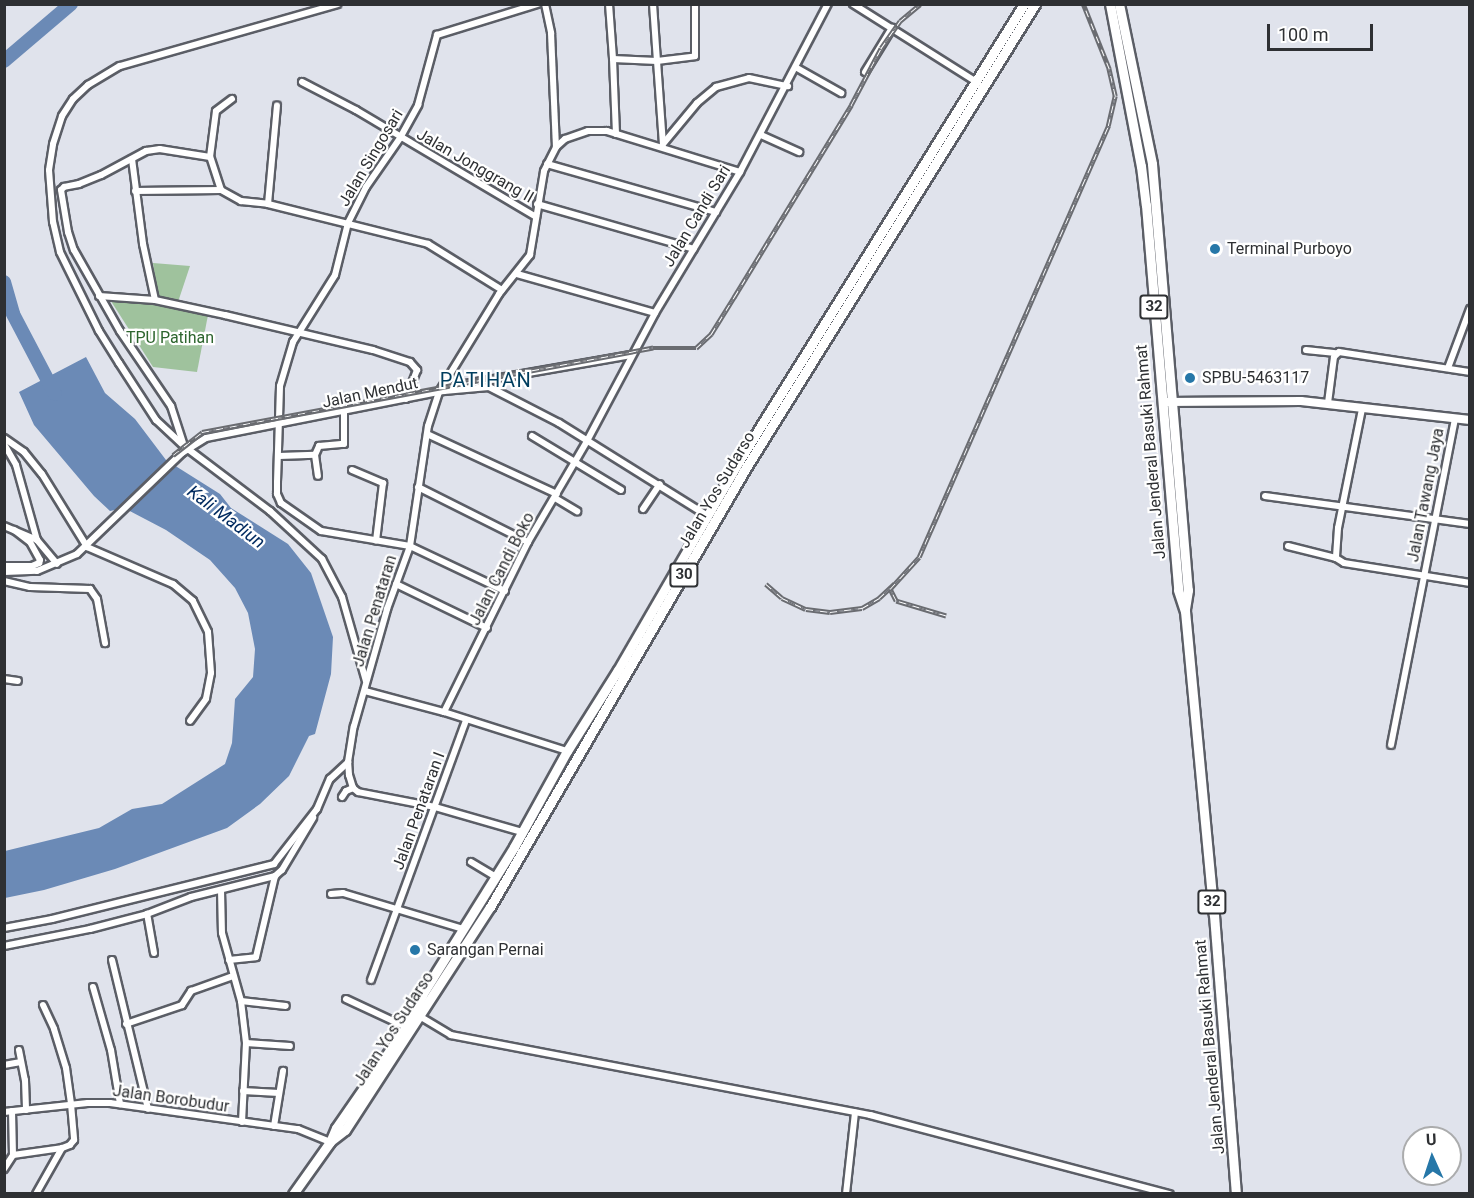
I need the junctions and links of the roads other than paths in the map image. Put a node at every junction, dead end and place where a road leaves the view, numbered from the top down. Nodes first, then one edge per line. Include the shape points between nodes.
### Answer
1 (337, 4) edge
2 (537, 4) edge
3 (544, 4) edge
4 (609, 4) edge
5 (652, 4) edge
6 (695, 4) edge
7 (828, 4) edge
8 (854, 4) edge
9 (1024, 4) edge
10 (1035, 4) edge
11 (1110, 4) edge
12 (1119, 4) edge
13 (892, 28) junction
14 (614, 59) junction
15 (657, 61) junction
16 (796, 68) junction
17 (865, 72) dead end
18 (302, 81) dead end
19 (981, 84) junction
20 (788, 86) junction
21 (841, 93) dead end
22 (232, 99) dead end
23 (277, 105) dead end
24 (616, 134) junction
25 (761, 135) junction
26 (400, 138) junction
27 (662, 145) junction
28 (556, 147) junction
29 (799, 152) dead end
30 (210, 157) junction
31 (132, 159) junction
32 (547, 164) junction
33 (740, 172) junction
34 (221, 190) junction
35 (135, 191) junction
36 (268, 204) junction
37 (537, 204) junction
38 (716, 212) junction
39 (536, 217) junction
40 (348, 223) junction
41 (694, 249) junction
42 (1161, 260) junction
43 (1150, 261) junction
44 (517, 273) junction
45 (502, 291) junction
46 (99, 296) junction
47 (155, 300) junction
48 (1470, 309) edge
49 (654, 313) junction
50 (299, 332) junction
51 (1306, 350) dead end
52 (1336, 353) junction
53 (631, 355) junction
54 (1448, 368) junction
55 (1470, 372) edge
56 (490, 379) junction
57 (470, 386) junction
58 (489, 387) junction
59 (441, 391) junction
60 (406, 399) junction
61 (1173, 402) junction
62 (1162, 403) junction
63 (1328, 403) junction
64 (1362, 409) junction
65 (344, 412) junction
66 (1455, 418) junction
67 (1470, 420) edge
68 (280, 425) junction
69 (427, 434) junction
70 (532, 436) dead end
71 (4, 438) edge
72 (587, 441) junction
73 (4, 444) edge
74 (185, 448) junction
75 (315, 454) junction
76 (279, 456) junction
77 (576, 462) junction
78 (352, 470) dead end
79 (318, 476) dead end
80 (660, 484) junction
81 (418, 487) junction
82 (621, 490) dead end
83 (556, 496) junction
84 (1265, 496) dead end
85 (1343, 506) junction
86 (643, 509) dead end
87 (577, 511) dead end
88 (708, 516) junction
89 (1435, 519) junction
90 (1470, 525) edge
91 (4, 526) edge
92 (14, 530) junction
93 (37, 540) junction
94 (376, 541) junction
95 (528, 542) junction
96 (410, 546) junction
97 (1288, 546) dead end
98 (87, 547) junction
99 (1336, 558) junction
100 (57, 564) junction
101 (4, 566) edge
102 (4, 572) edge
103 (1424, 576) junction
104 (4, 581) edge
105 (1470, 583) edge
106 (396, 584) junction
107 (506, 591) junction
108 (1185, 611) junction
109 (487, 628) junction
110 (105, 643) dead end
111 (622, 672) junction
112 (4, 679) edge
113 (18, 681) dead end
114 (367, 683) junction
115 (365, 691) junction
116 (444, 712) junction
117 (466, 720) junction
118 (190, 721) dead end
119 (1390, 745) dead end
120 (567, 751) junction
121 (343, 766) junction
122 (353, 788) junction
123 (342, 798) dead end
124 (435, 807) junction
125 (317, 809) junction
126 (522, 832) junction
127 (471, 862) dead end
128 (274, 876) junction
129 (496, 877) junction
130 (221, 890) junction
131 (331, 894) dead end
132 (398, 910) junction
133 (147, 914) junction
134 (4, 928) edge
135 (463, 929) junction
136 (4, 946) edge
137 (154, 953) dead end
138 (112, 960) dead end
139 (229, 960) junction
140 (233, 976) junction
141 (371, 980) dead end
142 (93, 987) dead end
143 (422, 995) junction
144 (346, 999) dead end
145 (241, 1001) junction
146 (431, 1001) junction
147 (43, 1005) dead end
148 (286, 1006) dead end
149 (421, 1017) junction
150 (126, 1024) junction
151 (406, 1027) junction
152 (246, 1043) junction
153 (290, 1046) dead end
154 (19, 1050) dead end
155 (21, 1062) junction
156 (4, 1065) edge
157 (283, 1071) dead end
158 (243, 1091) junction
159 (279, 1094) junction
160 (71, 1104) junction
161 (120, 1104) junction
162 (148, 1109) junction
163 (26, 1110) junction
164 (12, 1111) junction
165 (4, 1112) edge
166 (855, 1112) junction
167 (242, 1122) junction
168 (274, 1126) junction
169 (330, 1142) junction
170 (62, 1148) junction
171 (14, 1155) junction
172 (4, 1169) edge
173 (36, 1194) edge
174 (293, 1194) edge
175 (846, 1194) edge
176 (1170, 1194) edge
177 (1236, 1194) edge

1 - 74 street via 120,66 88,85 62,116 50,170 53,222 60,252 119,363 156,420
2 - 26 street, Jalan Singosari via 437,35 418,105
3 - 28 street via 551,33
4 - 14 street
5 - 15 street
6 - 15 street via 695,56
7 - 16 street, Jalan Candi Sari
8 - 13 street
9 - 19 highway, Jalan Yos Sudarso / 30
10 - 19 highway, Jalan Yos Sudarso / 30
11 - 43 highway, Jalan Jenderal Basuki Rahmat / 32 via 1141,166
12 - 42 highway, Jalan Jenderal Basuki Rahmat / 32 via 1152,164
13 - 17 street
13 - 19 street
14 - 15 street
14 - 24 street
15 - 27 street
16 - 20 street, Jalan Candi Sari
16 - 21 street
18 - 26 street, Jalan Jonggrang II
19 - 88 highway, Jalan Yos Sudarso / 30 via 739,461
19 - 111 highway, Jalan Yos Sudarso / 30
20 - 25 street, Jalan Candi Sari
20 - 27 street via 749,78 716,87 697,103
22 - 30 street via 216,111
23 - 36 street
24 - 27 street
24 - 28 street via 597,130 578,133
25 - 29 street
25 - 33 street, Jalan Candi Sari
26 - 39 street, Jalan Jonggrang II
26 - 40 street, Jalan Singosari via 366,187
27 - 33 street
28 - 32 street
30 - 31 street via 160,149
30 - 34 street
31 - 35 street
31 - 46 street via 62,188 74,250
32 - 37 street
32 - 38 street
33 - 38 street, Jalan Candi Sari
34 - 35 street
34 - 36 street via 238,200
35 - 47 street
36 - 40 street
37 - 39 street
37 - 41 street
38 - 41 street, Jalan Candi Sari
39 - 44 street via 531,253
40 - 45 street via 433,246
40 - 50 street, Jalan Singosari via 329,288
41 - 49 street, Jalan Candi Sari
42 - 43 highway
42 - 61 highway, Jalan Jenderal Basuki Rahmat / 32
43 - 62 highway, Jalan Jenderal Basuki Rahmat / 32
44 - 45 street
44 - 49 street
45 - 59 street
46 - 47 street
46 - 74 street via 171,406
47 - 50 street
48 - 54 street
49 - 53 street, Jalan Candi Sari
50 - 60 street via 414,363 417,370
50 - 68 street, Jalan Singosari via 287,354 282,376
51 - 52 street
52 - 54 street
52 - 63 street
53 - 56 street
53 - 72 street, Jalan Candi Sari
54 - 55 street
56 - 57 street
56 - 58 street
57 - 58 street, Jalan Mendut
57 - 59 street, Jalan Mendut
58 - 72 street via 534,408
59 - 60 street, Jalan Mendut
59 - 69 street
60 - 65 street, Jalan Mendut
61 - 62 street
61 - 63 street
61 - 108 highway, Jalan Jenderal Basuki Rahmat / 32 via 1188,590
62 - 108 highway, Jalan Jenderal Basuki Rahmat / 32 via 1178,590
63 - 64 street
64 - 66 street
64 - 85 street
65 - 68 street, Jalan Mendut
65 - 75 street via 344,444 319,446
66 - 67 street
66 - 89 street, Jalan Tawang Jaya
68 - 74 street, Jalan Mendut via 216,435
68 - 76 street, Jalan Penataran
69 - 81 street
69 - 83 street
70 - 77 street
71 - 98 street via 24,452 42,474
72 - 77 street, Jalan Candi Boko
72 - 80 street
73 - 93 street via 16,465
74 - 98 street, Jalan Mendut
74 - 114 street via 270,511 322,559 342,597
75 - 76 street
75 - 79 street
76 - 94 street, Jalan Penataran via 277,494 281,503 321,531
77 - 82 street
77 - 83 street, Jalan Candi Boko
78 - 94 street via 383,483
80 - 86 street
80 - 88 street
81 - 95 street
81 - 96 street
83 - 87 street
83 - 95 street, Jalan Candi Boko
84 - 85 street
85 - 89 street
85 - 99 street
88 - 111 highway, Jalan Yos Sudarso / 30
89 - 90 street
89 - 103 street, Jalan Tawang Jaya
91 - 92 street
92 - 93 street
92 - 101 street via 30,542 40,560 32,566
93 - 100 street
94 - 96 street, Jalan Penataran
95 - 107 street, Jalan Candi Boko
96 - 106 street, Jalan Penataran
96 - 107 street
97 - 99 street
98 - 100 street, Jalan Mendut
98 - 118 street via 173,584 194,601 208,632 211,673 206,699
99 - 103 street via 1344,563
100 - 102 street, Jalan Mendut via 37,571
103 - 105 street
103 - 119 street, Jalan Tawang Jaya
104 - 110 street via 30,587 93,591
106 - 109 street
106 - 114 street, Jalan Penataran
107 - 109 street, Jalan Candi Boko
108 - 177 highway, Jalan Jenderal Basuki Rahmat / 32
109 - 116 street, Jalan Candi Boko
111 - 120 highway, Jalan Yos Sudarso / 30
111 - 146 highway, Jalan Yos Sudarso / 30 via 525,850
112 - 113 street
114 - 115 street, Jalan Penataran
115 - 116 street, Jalan Penataran
115 - 121 street
116 - 117 street, Jalan Penataran
117 - 120 street, Jalan Penataran
117 - 124 street, Jalan Penataran I
120 - 126 highway, Jalan Yos Sudarso / 30
121 - 122 street
121 - 125 street via 330,779
122 - 123 street
122 - 124 street
124 - 126 street
124 - 132 street, Jalan Penataran I
125 - 128 street via 304,838
125 - 134 street via 274,864
126 - 129 highway, Jalan Yos Sudarso / 30
127 - 129 street
128 - 130 street
128 - 139 street via 256,957
129 - 135 highway, Jalan Yos Sudarso / 30
130 - 133 street
130 - 139 street via 222,933
131 - 132 street via 343,893
132 - 135 street
132 - 141 street, Jalan Penataran I
133 - 136 street
133 - 137 street
135 - 143 highway, Jalan Yos Sudarso / 30
138 - 150 street
139 - 140 street
140 - 145 street
140 - 150 street via 191,991 182,1005
142 - 161 street via 111,1050
143 - 146 highway
143 - 151 highway, Jalan Yos Sudarso / 30
144 - 151 street
145 - 148 street
145 - 152 street
146 - 149 highway, Jalan Yos Sudarso / 30
147 - 160 street via 66,1068
149 - 166 street via 451,1035
149 - 169 highway, Jalan Yos Sudarso / 30 via 345,1130
150 - 162 street
151 - 169 highway, Jalan Yos Sudarso / 30
152 - 153 street
152 - 158 street
154 - 155 street
155 - 156 street
155 - 163 street via 26,1080
157 - 159 street
158 - 159 street
158 - 167 street
159 - 168 street
160 - 161 street, Jalan Borobudur
160 - 163 street, Jalan Borobudur
160 - 170 street via 74,1140
161 - 162 street, Jalan Borobudur
162 - 167 street, Jalan Borobudur
163 - 164 street, Jalan Borobudur
164 - 165 street, Jalan Borobudur
164 - 171 street
166 - 175 street
166 - 176 street
167 - 168 street, Jalan Borobudur
168 - 169 street, Jalan Borobudur via 298,1129
169 - 174 highway, Jalan Yos Sudarso / 30
170 - 171 street
170 - 173 street
171 - 172 street

